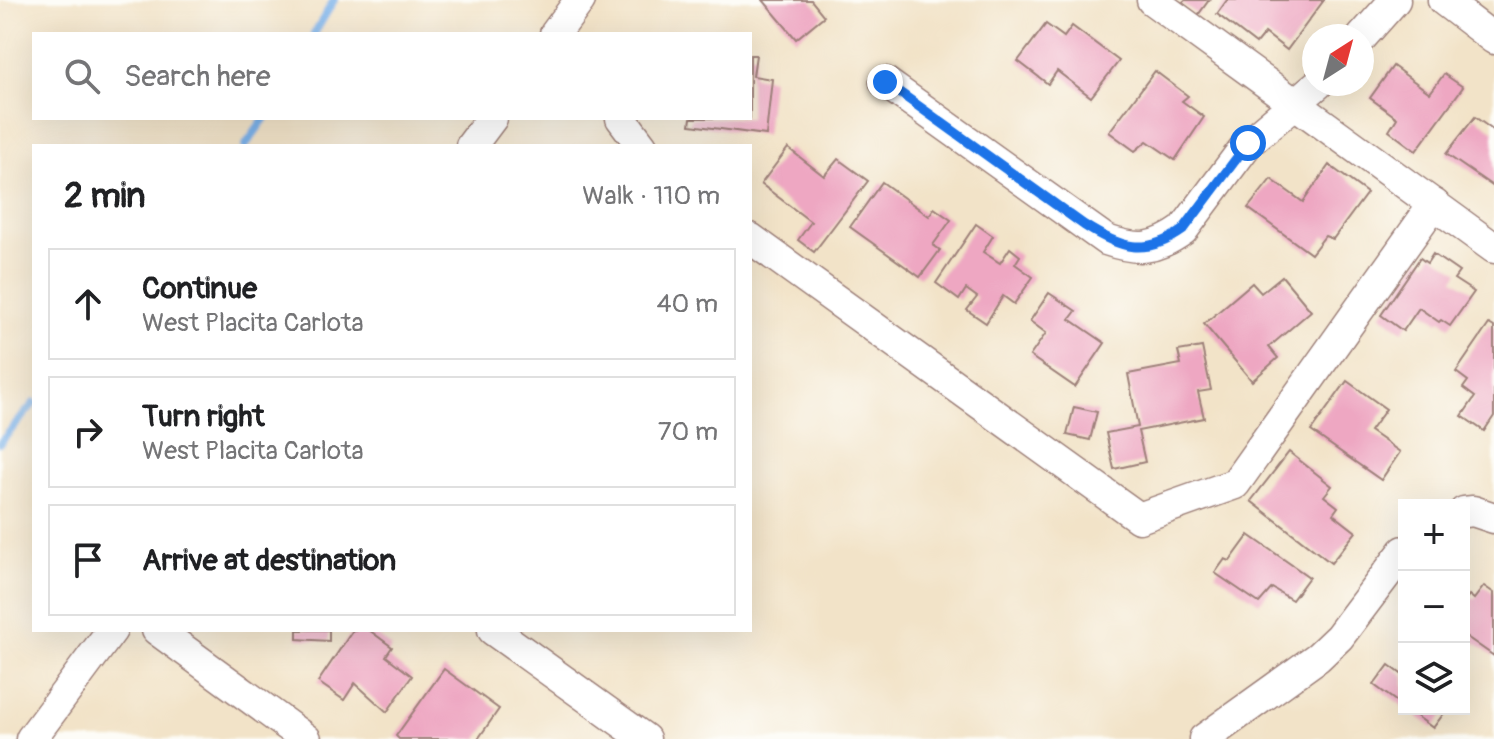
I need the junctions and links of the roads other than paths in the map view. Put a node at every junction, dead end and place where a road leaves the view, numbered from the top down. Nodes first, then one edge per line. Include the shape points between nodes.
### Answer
1 (580, 0) edge
2 (1152, 0) edge
3 (1395, 0) edge
4 (1443, 0) edge
5 (1374, 24) edge
6 (556, 32) edge
7 (1494, 39) edge
8 (885, 82) dead end
9 (1303, 96) edge
10 (1295, 103) junction
11 (490, 120) edge
12 (622, 120) edge
13 (472, 144) edge
14 (640, 144) edge
15 (1434, 204) junction
16 (752, 239) edge
17 (1494, 248) edge
18 (1470, 509) edge
19 (1494, 518) edge
20 (1398, 559) edge
21 (111, 632) edge
22 (160, 632) edge
23 (496, 632) edge
24 (31, 739) edge
25 (306, 739) edge
26 (645, 739) edge
27 (1204, 739) edge

1 - 6 street
2 - 10 street
3 - 5 street
4 - 7 street
8 - 10 street via 1106,240 1141,248 1152,258 1183,230 1248,143
9 - 10 street
10 - 15 street
11 - 13 street
12 - 14 street
15 - 16 street via 1235,484 1139,518
15 - 17 street
18 - 19 street
20 - 27 street via 1318,657
21 - 24 street
22 - 25 street
23 - 26 street

